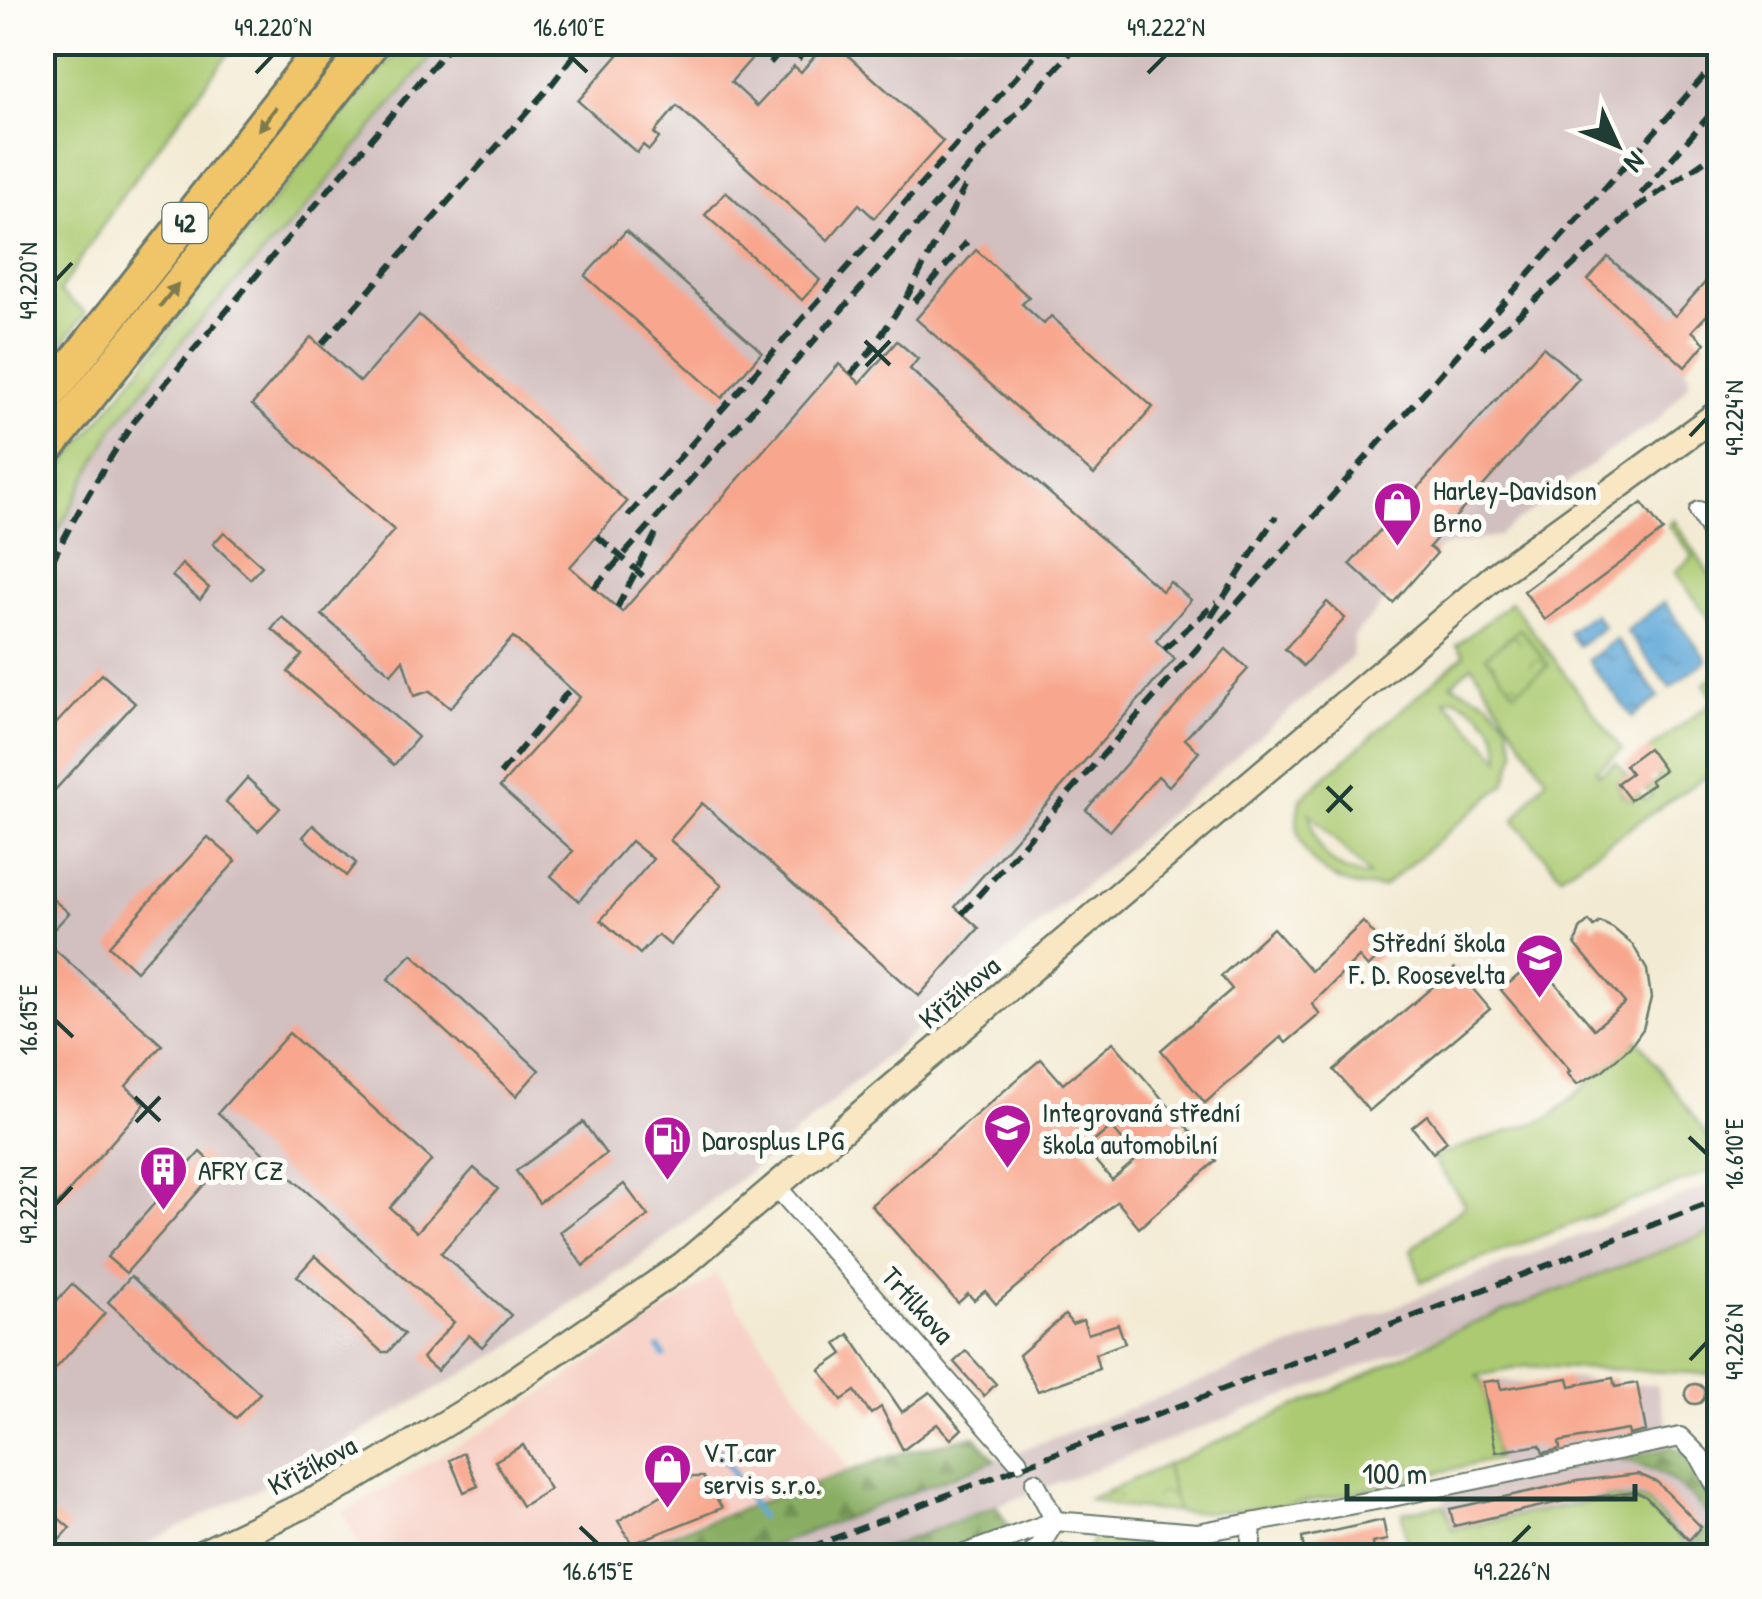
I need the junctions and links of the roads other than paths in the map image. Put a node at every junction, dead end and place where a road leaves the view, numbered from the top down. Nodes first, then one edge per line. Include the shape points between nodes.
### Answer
1 (327, 42) edge
2 (373, 42) edge
3 (395, 42) edge
4 (292, 140) junction
5 (42, 404) edge
6 (1720, 412) edge
7 (42, 455) edge
8 (1699, 510) dead end
9 (1720, 548) edge
10 (776, 1186) junction
11 (1018, 1461) dead end
12 (1034, 1482) dead end
13 (1720, 1493) edge
14 (1055, 1521) junction
15 (1252, 1524) junction
16 (1034, 1554) edge
17 (196, 1556) edge
18 (959, 1556) edge
19 (1071, 1556) edge
20 (1250, 1556) edge

1 -> 5 highway, 42
2 - 4 highway, 42
3 - 4 highway, 42
7 -> 4 highway, 42
6 - 10 street, Křižíkova via 1496,575
8 - 9 street
10 - 11 street, Trtílkova
10 - 17 street, Křižíkova via 683,1265 498,1391 332,1492
12 - 14 street
13 - 15 street via 1680,1437
14 - 15 street via 1181,1532
14 - 16 street
14 - 18 street
15 - 20 street
16 - 19 street

